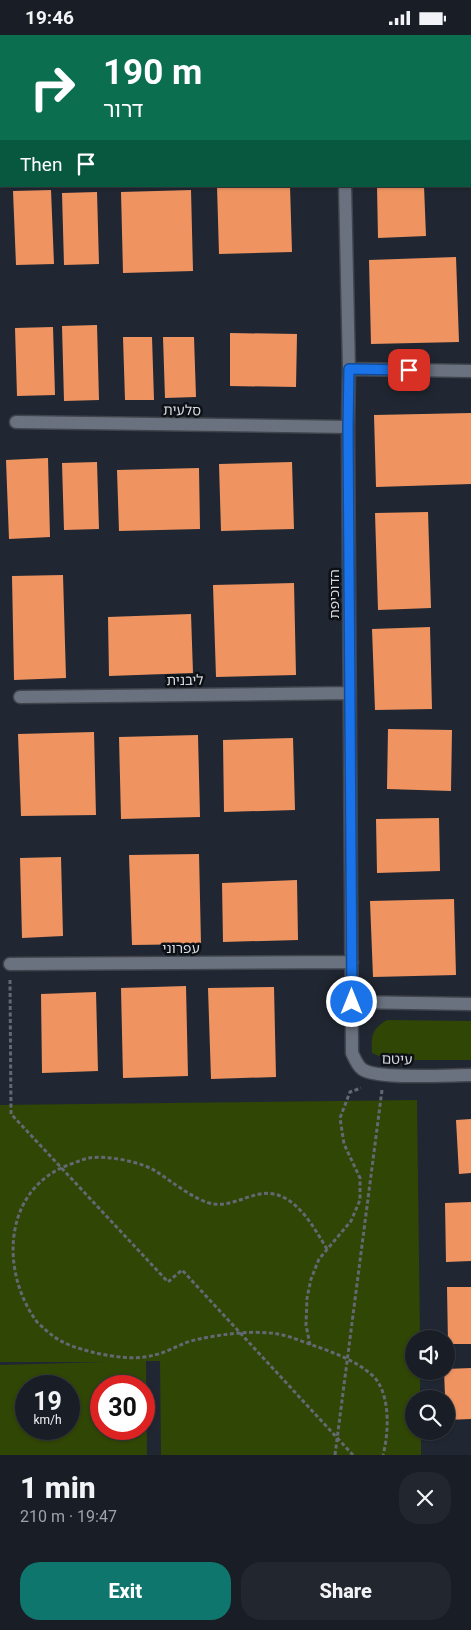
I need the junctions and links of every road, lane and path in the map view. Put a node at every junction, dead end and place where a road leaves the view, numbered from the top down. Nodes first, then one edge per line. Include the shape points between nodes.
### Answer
1 (345, 187) edge
2 (349, 369) junction
3 (471, 371) edge
4 (16, 422) dead end
5 (348, 427) junction
6 (350, 693) junction
7 (20, 697) dead end
8 (352, 962) junction
9 (10, 964) joint
10 (352, 1002) junction
11 (471, 1004) edge
12 (471, 1075) edge
13 (384, 1076) junction
14 (61, 1167) junction
15 (14, 1218) dead end
16 (327, 1249) junction
17 (18, 1297) dead end
18 (240, 1333) junction
19 (310, 1345) junction
20 (347, 1358) junction
21 (337, 1437) junction
22 (335, 1455) edge
23 (353, 1455) edge
24 (383, 1455) edge

1 - 2 street, הדוכיפת
2 - 3 street
2 - 5 street, הדוכיפת
4 - 5 street, סלעית
5 - 6 street, הדוכיפת
6 - 7 street, ליבנית
6 - 8 street, הדוכיפת
8 - 9 street, עפרוני
8 - 10 street, הדוכיפת
9 - 14 path via 11,1114
10 - 11 street
10 - 13 street, עיטם via 352,1053 363,1069
12 - 13 street, עיטם
13 - 16 path via 350,1092 340,1119 344,1144 360,1178 360,1200 351,1221
13 - 20 path
14 - 15 path via 36,1183 20,1203
14 - 16 path via 89,1158 140,1164 213,1204 236,1202 261,1193 281,1195 310,1221
14 - 18 path via 168,1282 182,1270
16 - 19 path via 319,1259 307,1298 306,1325
17 - 18 path via 27,1312 57,1340 90,1353 153,1356 188,1342
18 - 19 path via 278,1334
18 - 21 path
19 - 20 path
20 - 21 path
20 - 24 path via 374,1376 384,1395 388,1420
21 - 22 path
21 - 23 path

